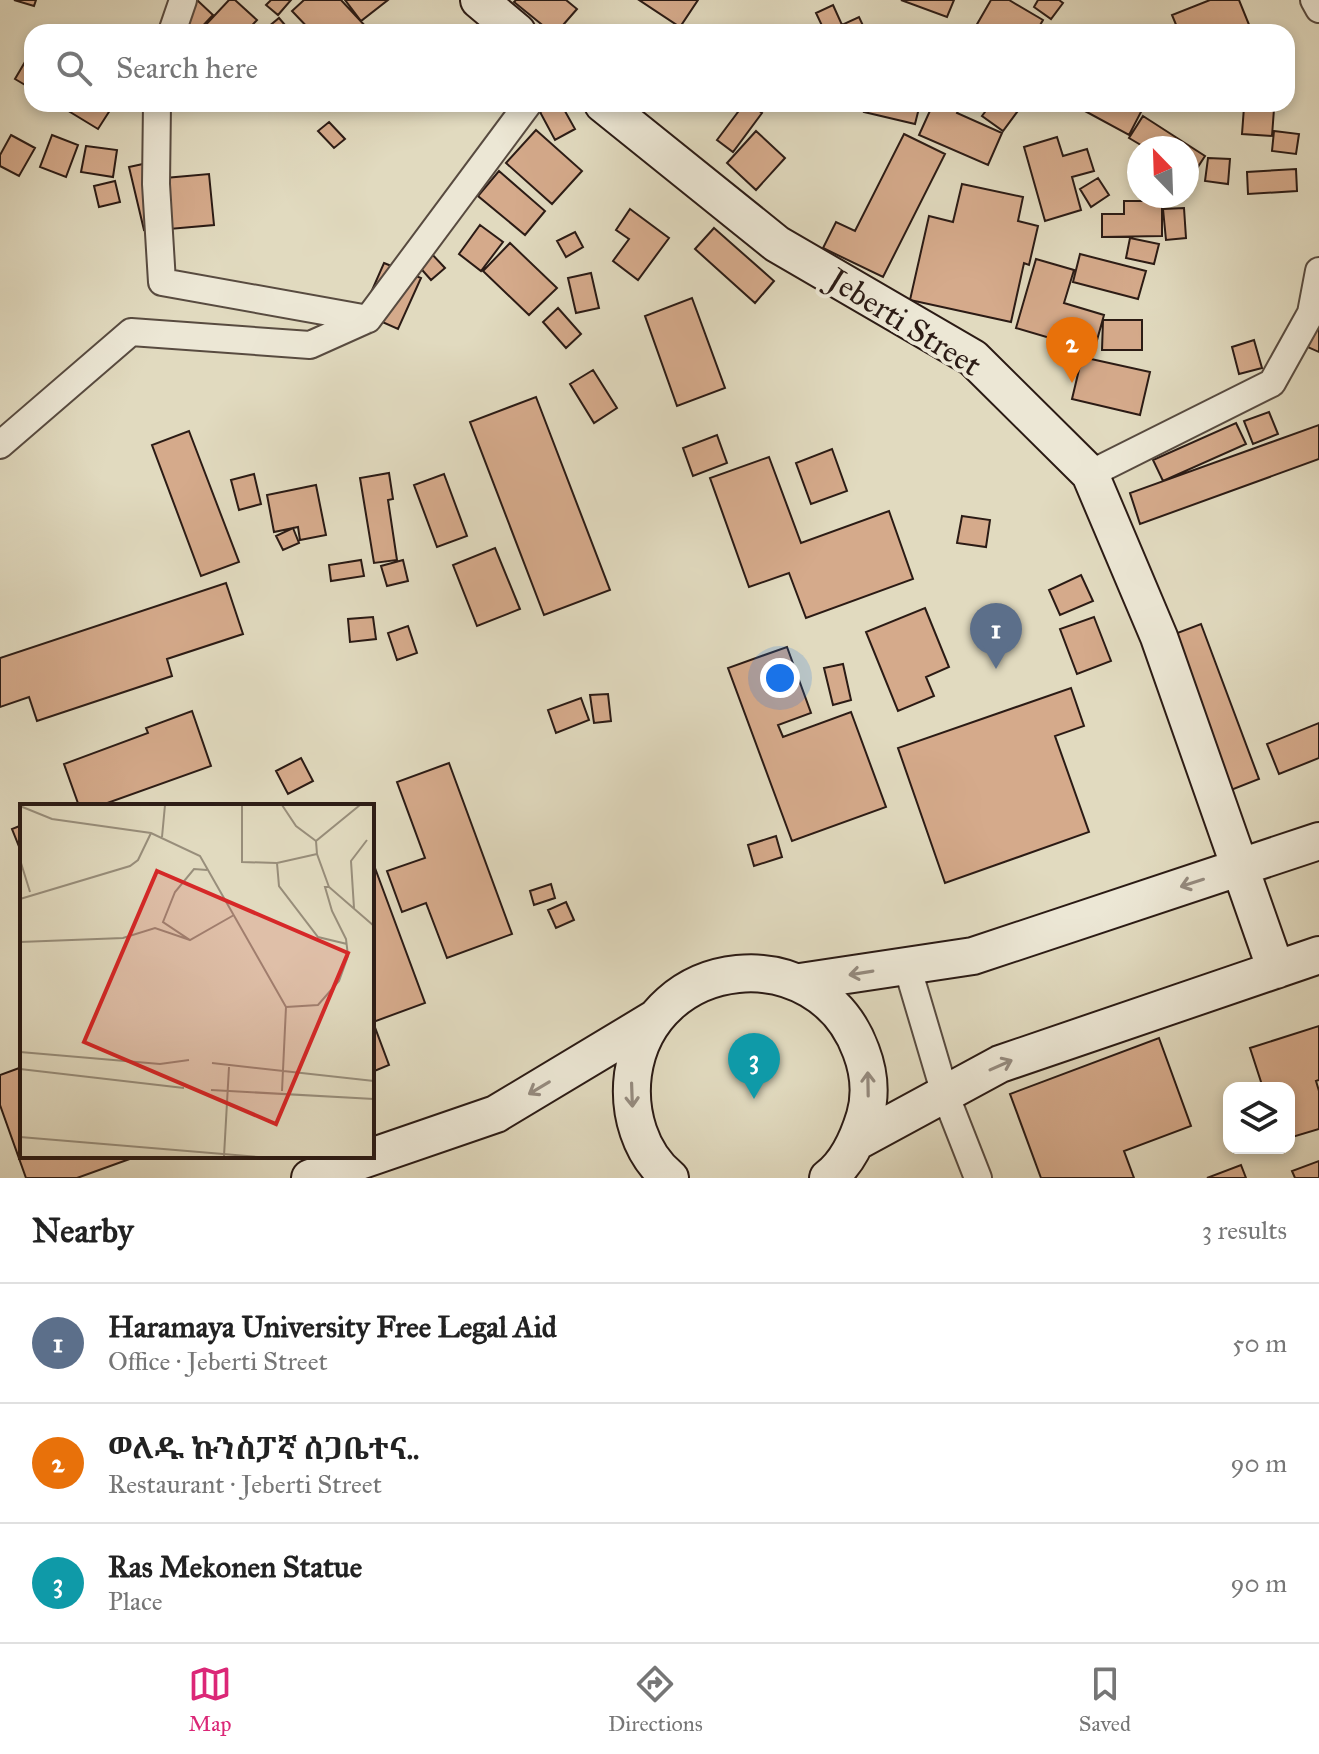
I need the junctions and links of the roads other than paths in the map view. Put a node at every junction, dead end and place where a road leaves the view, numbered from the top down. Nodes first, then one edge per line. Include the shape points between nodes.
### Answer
1 (183, 0) edge
2 (479, 0) edge
3 (1314, 0) edge
4 (1319, 9) edge
5 (175, 24) edge
6 (508, 24) edge
7 (157, 112) edge
8 (522, 112) edge
9 (613, 112) edge
10 (1319, 271) edge
11 (368, 319) junction
12 (0, 445) edge
13 (1090, 474) junction
14 (1319, 841) edge
15 (1240, 867) junction
16 (1319, 955) edge
17 (907, 966) junction
18 (1276, 970) junction
19 (800, 982) junction
20 (654, 1019) junction
21 (945, 1094) junction
22 (858, 1141) junction
23 (374, 1156) edge
24 (368, 1158) edge
25 (310, 1178) edge
26 (670, 1178) edge
27 (828, 1178) edge
28 (978, 1178) edge

1 - 5 street
2 - 6 main road
3 - 4 street
7 - 11 street via 162,282
8 - 11 street
9 - 13 main road, Jeberti Street via 777,244 973,358
10 - 13 street via 1311,313 1272,383
11 - 12 street via 310,345 131,332
13 - 15 main road, Jeberti Street via 1159,637
14 - 15 main road
15 -> 17 main road via 973,956
15 - 18 main road, Jeberti Street
16 - 18 main road
17 -> 19 main road
17 - 21 street
21 -> 18 main road via 1000,1064
19 - 20 main road via 764,972 723,974 685,991
22 -> 19 main road via 868,1105 867,1068 855,1033 831,1003
20 -> 23 main road via 496,1114
20 -> 26 main road via 636,1056 630,1096 639,1137
21 - 22 main road
21 - 28 street
22 - 27 main road
24 -> 25 main road

